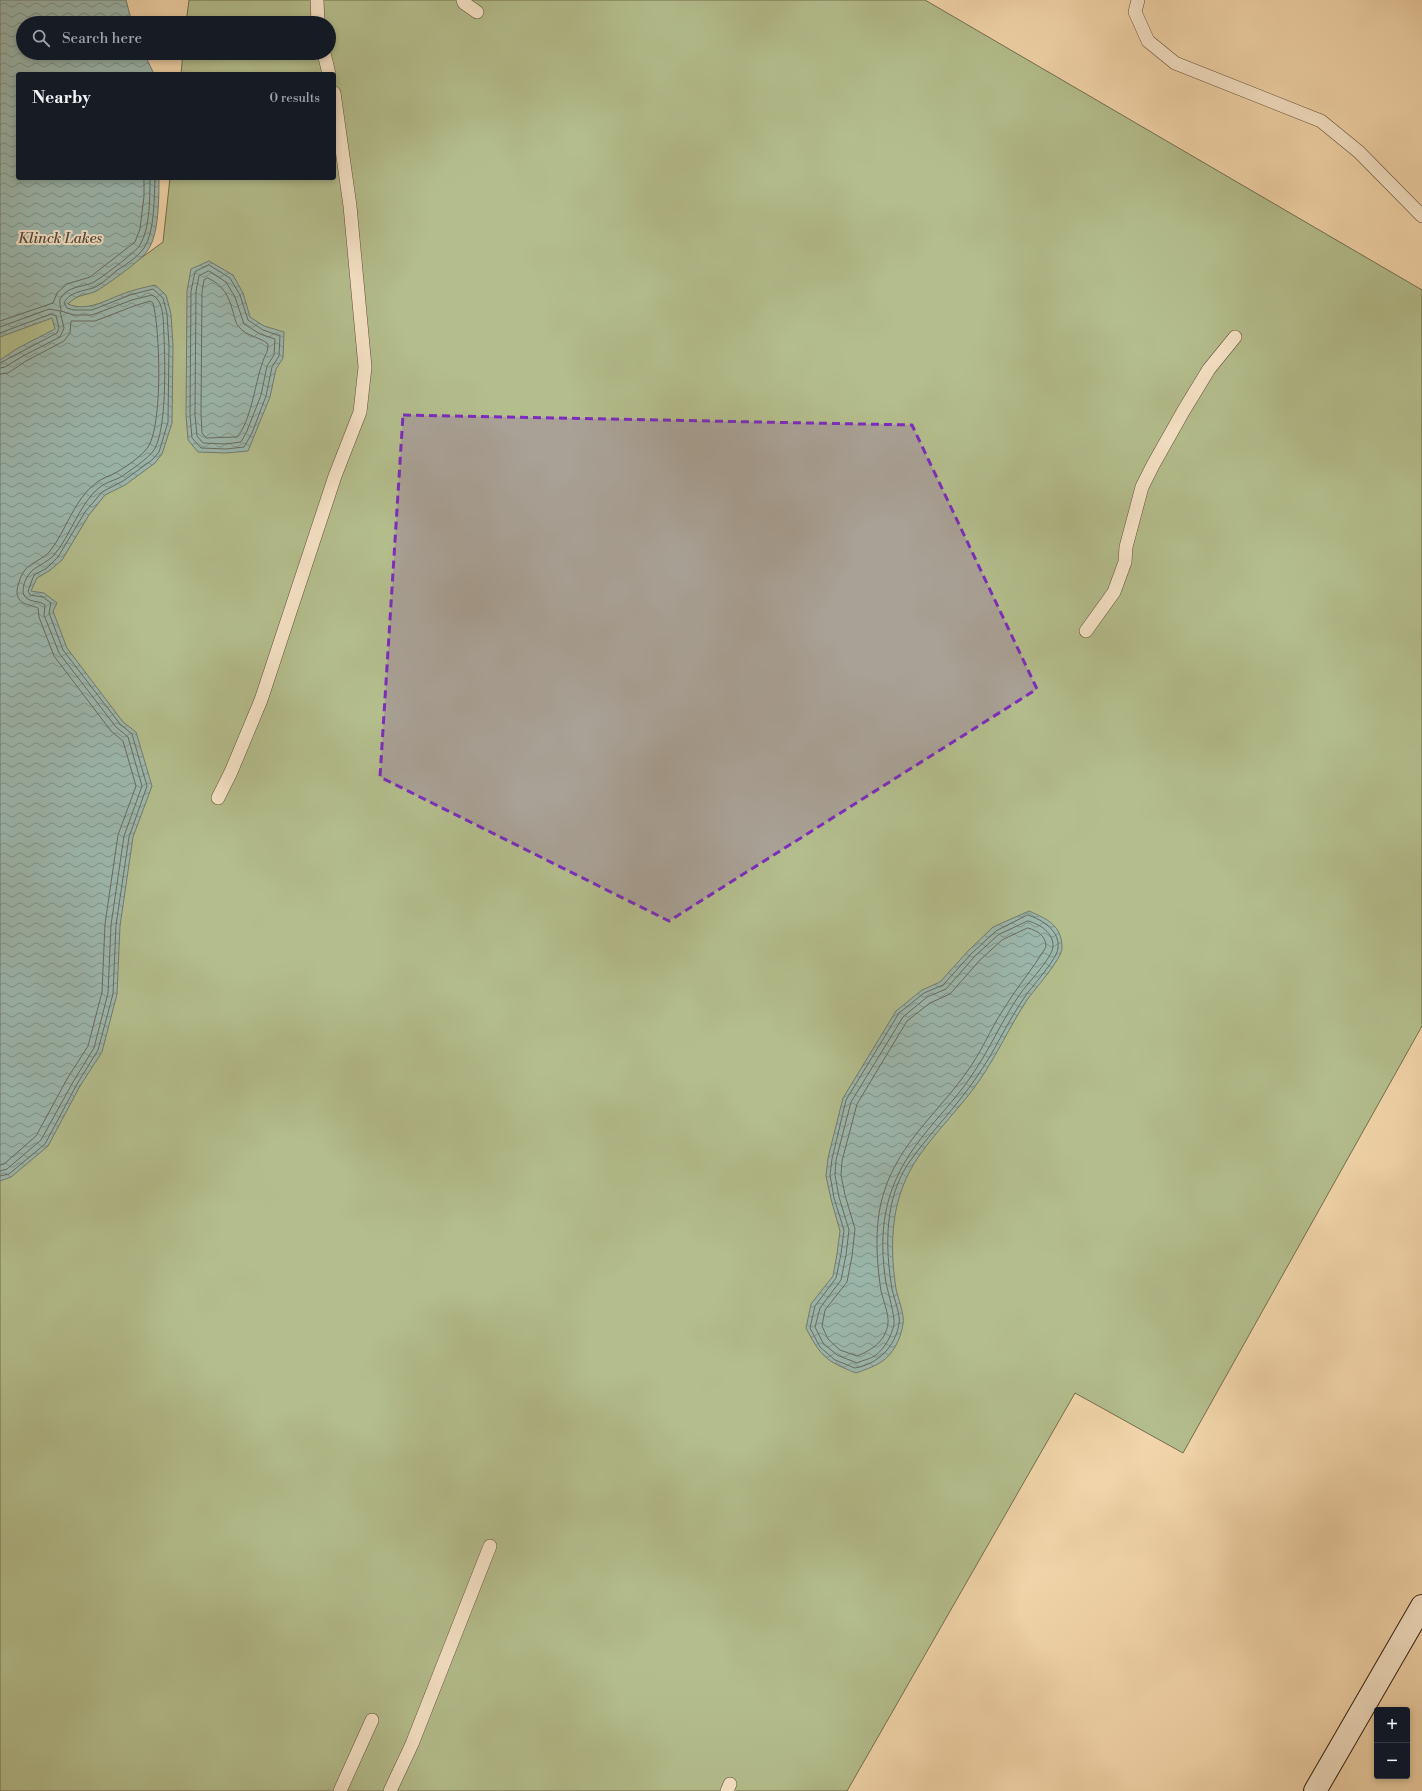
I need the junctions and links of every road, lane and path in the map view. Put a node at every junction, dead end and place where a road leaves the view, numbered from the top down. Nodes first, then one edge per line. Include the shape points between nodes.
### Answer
1 (317, 0) edge
2 (463, 0) edge
3 (1138, 0) edge
4 (477, 12) dead end
5 (318, 16) edge
6 (326, 60) edge
7 (329, 72) edge
8 (336, 107) edge
9 (1422, 216) edge
10 (1235, 337) dead end
11 (1086, 631) dead end
12 (218, 798) dead end
13 (490, 1546) dead end
14 (1422, 1606) edge
15 (372, 1720) dead end
16 (340, 1791) edge
17 (390, 1791) edge
18 (1315, 1791) edge

1 - 5 lane
2 - 4 lane
3 - 9 lane via 1135,12 1148,41 1175,63 1321,121 1359,152
6 - 7 lane
8 - 12 lane via 350,206 365,367 360,412 335,476 261,700
10 - 11 lane via 1209,369 1153,465 1142,487 1126,547 1125,562 1114,592
13 - 17 lane via 418,1730
14 - 18 street
15 - 16 lane

